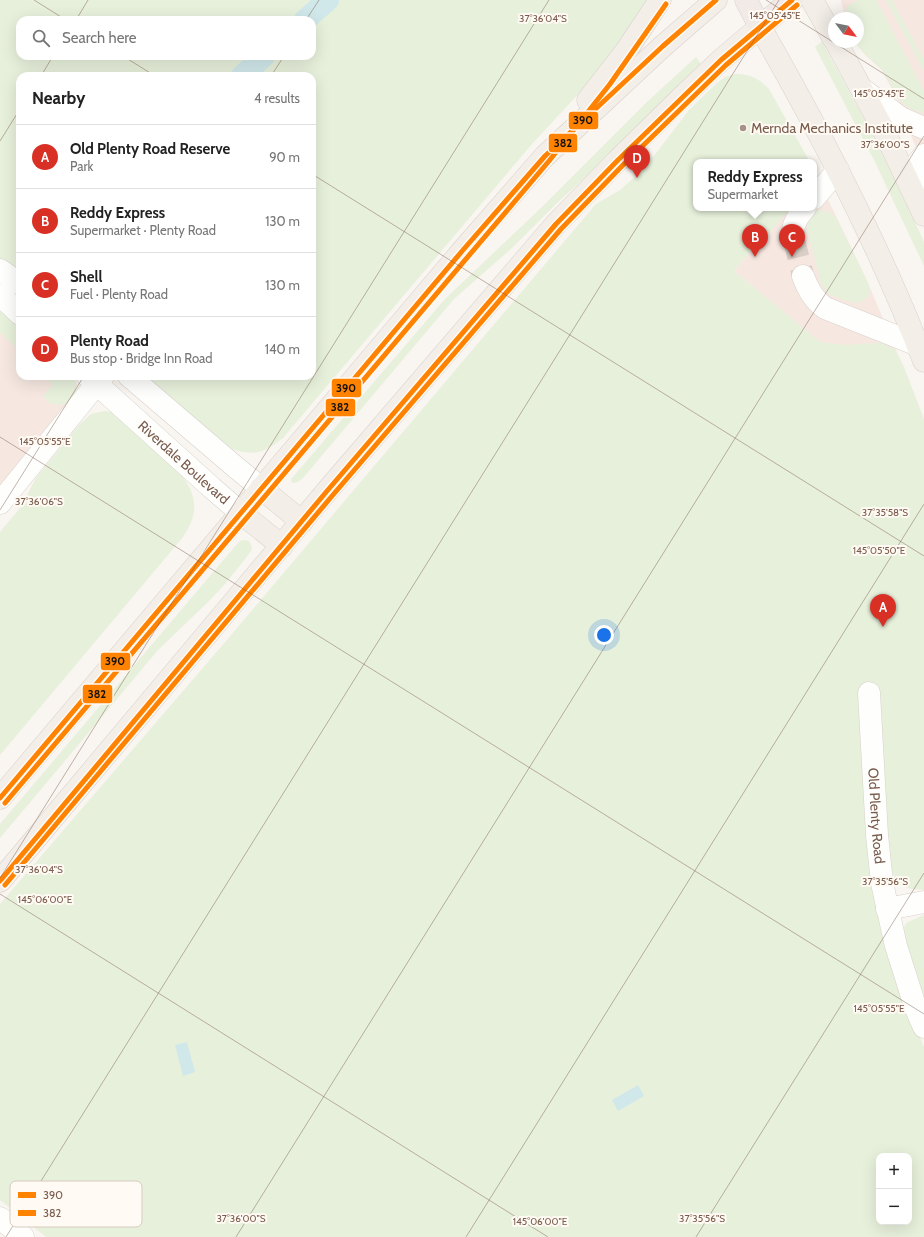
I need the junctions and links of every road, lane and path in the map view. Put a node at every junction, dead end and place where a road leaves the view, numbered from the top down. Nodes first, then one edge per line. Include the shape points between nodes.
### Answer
1 (660, 0) edge
2 (716, 0) edge
3 (746, 0) edge
4 (792, 0) edge
5 (812, 0) edge
6 (760, 26) junction
7 (828, 28) edge
8 (839, 48) edge
9 (862, 89) junction
10 (924, 128) edge
11 (545, 156) junction
12 (924, 156) edge
13 (838, 170) junction
14 (914, 193) junction
15 (817, 194) edge
16 (803, 211) edge
17 (924, 215) edge
18 (793, 236) tunnel mouth
19 (0, 270) edge
20 (803, 276) tunnel mouth
21 (16, 281) edge
22 (0, 295) edge
23 (16, 310) edge
24 (921, 353) edge
25 (95, 380) edge
26 (97, 380) edge
27 (133, 380) edge
28 (261, 488) junction
29 (0, 503) edge
30 (241, 513) junction
31 (302, 522) junction
32 (282, 546) junction
33 (869, 693) dead end
34 (0, 798) edge
35 (0, 881) edge
36 (924, 902) edge
37 (887, 909) junction
38 (924, 1027) edge
39 (0, 1218) edge
40 (10, 1226) edge
41 (11, 1227) edge
42 (23, 1237) edge

1 - 11 main road via 626,51
2 - 11 main road via 647,60
3 - 6 highway
4 - 6 highway
5 - 7 main road
6 - 13 main road
6 - 31 main road via 679,100 561,219
8 - 9 main road
9 - 10 street via 902,118
9 - 14 main road
11 - 28 main road
12 - 14 street via 913,169
13 - 15 street
13 - 24 main road
14 - 17 main road
16 - 18 street via 795,223
19 - 21 street
20 - 24 street via 808,289 825,308
22 - 23 street
25 - 29 street
26 - 30 street, Riverdale Boulevard
27 - 28 street, Riverdale Boulevard
28 - 30 main road
28 - 31 main road, Riverdale Boulevard
30 - 32 main road, Riverdale Boulevard
30 - 34 main road
31 - 32 main road
32 - 35 main road
33 - 37 street, Old Plenty Road via 877,835
36 - 37 street
37 - 38 street, Old Plenty Road via 905,976
39 - 40 street
41 - 42 street

